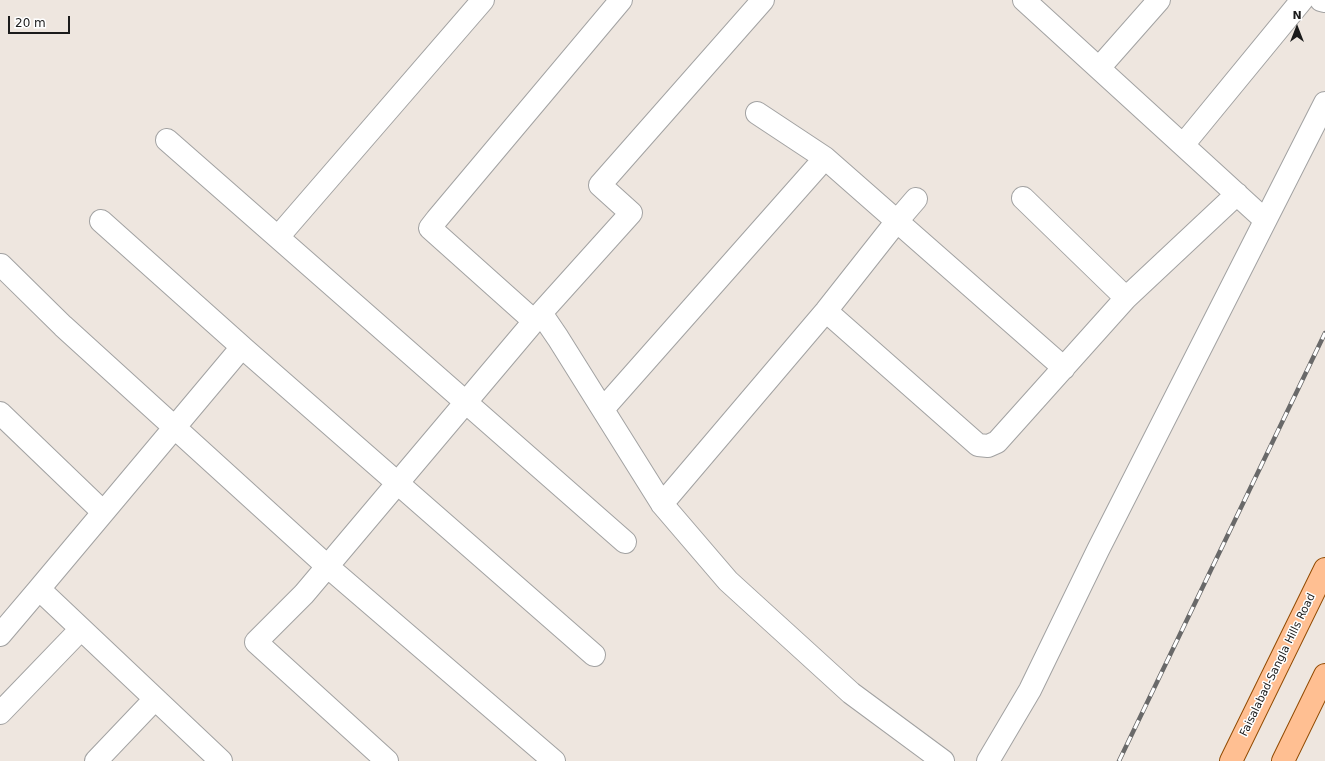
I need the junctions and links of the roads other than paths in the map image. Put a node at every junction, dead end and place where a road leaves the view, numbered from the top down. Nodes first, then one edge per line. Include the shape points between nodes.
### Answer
1 (483, 0) edge
2 (621, 0) edge
3 (762, 0) edge
4 (1024, 0) edge
5 (1160, 0) edge
6 (1302, 0) edge
7 (1321, 0) edge
8 (1325, 1) edge
9 (1099, 68) junction
10 (1325, 103) edge
11 (757, 113) dead end
12 (167, 140) dead end
13 (1183, 145) junction
14 (825, 158) junction
15 (1237, 194) junction
16 (1023, 198) dead end
17 (916, 199) dead end
18 (1266, 220) junction
19 (101, 221) dead end
20 (897, 221) junction
21 (278, 237) junction
22 (1, 265) edge
23 (1126, 298) junction
24 (826, 311) junction
25 (538, 317) junction
26 (242, 347) junction
27 (1064, 368) junction
28 (466, 402) junction
29 (603, 409) junction
30 (0, 413) edge
31 (174, 427) junction
32 (398, 483) junction
33 (662, 504) junction
34 (103, 512) junction
35 (625, 542) dead end
36 (327, 566) junction
37 (1325, 569) edge
38 (39, 589) junction
39 (81, 629) junction
40 (0, 635) edge
41 (594, 655) dead end
42 (1325, 675) edge
43 (155, 699) junction
44 (0, 713) edge
45 (1286, 760) edge
46 (96, 761) edge
47 (221, 761) edge
48 (387, 761) edge
49 (554, 761) edge
50 (943, 761) edge
51 (988, 761) edge
52 (1231, 761) edge

1 - 21 street
2 - 25 street via 430,228
3 - 25 street via 600,185 631,213
4 - 9 street
5 - 9 street
6 - 13 street
7 - 8 street
9 - 13 street
10 - 18 street
11 - 14 street
12 - 21 street
13 - 15 street
14 - 20 street
14 - 29 street
15 - 18 street
15 - 23 street
16 - 23 street
17 - 20 street
18 - 51 street via 1101,543 1030,690
19 - 26 street
20 - 24 street
20 - 27 street
21 - 28 street
22 - 31 street via 63,326
23 - 27 street
24 - 27 street via 978,445 988,446 997,442
24 - 33 street
25 - 28 street
25 - 29 street via 558,338
26 - 31 street
26 - 32 street
28 - 32 street
28 - 35 street
29 - 33 street
30 - 34 street
31 - 34 street
31 - 36 street
32 - 36 street
32 - 41 street
33 - 50 street via 740,592 851,693
34 - 38 street
36 - 48 street via 304,594 256,642
36 - 49 street
37 - 52 main road, Faisalabad-Sangla Hills Road
38 - 39 street
38 - 40 street
39 - 43 street
39 - 44 street
42 - 45 main road
43 - 46 street
43 - 47 street

